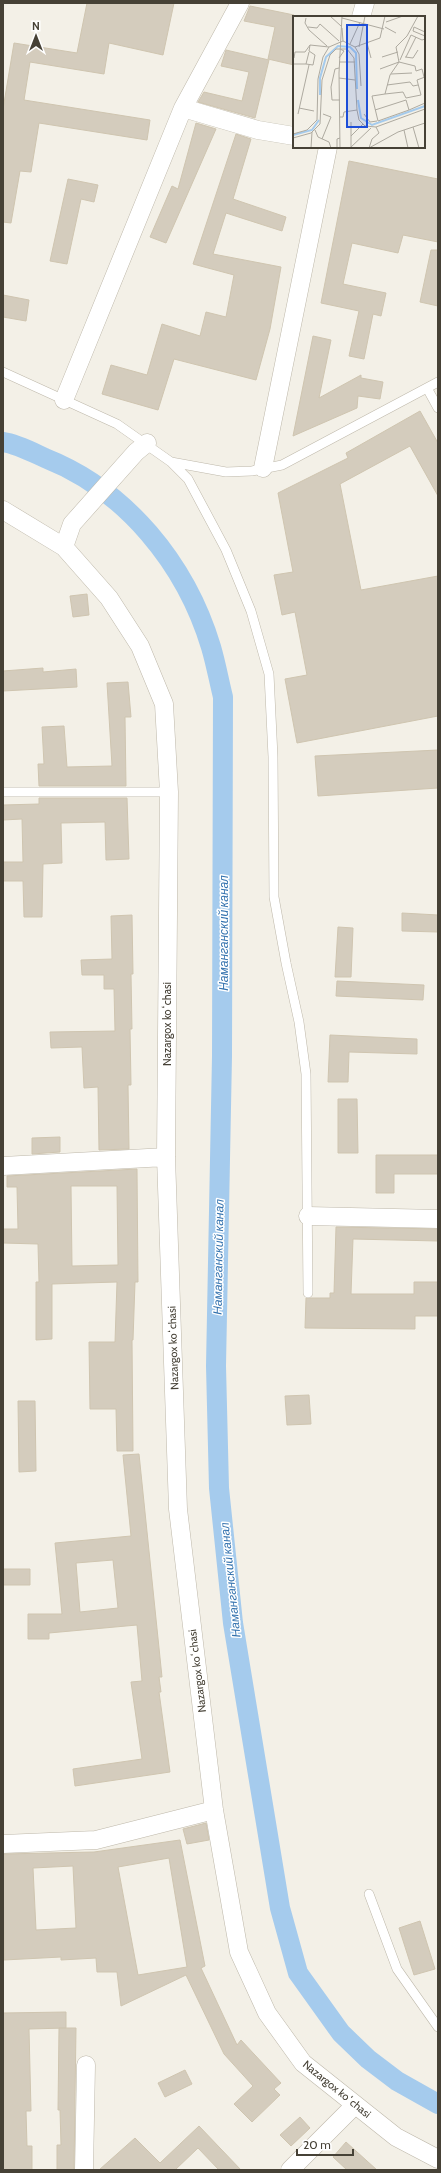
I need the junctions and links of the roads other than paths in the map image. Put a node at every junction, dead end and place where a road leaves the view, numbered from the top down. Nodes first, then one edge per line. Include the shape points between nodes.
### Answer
1 (240, 3) edge
2 (365, 3) edge
3 (361, 16) edge
4 (183, 108) junction
5 (293, 136) edge
6 (328, 148) edge
7 (3, 372) edge
8 (438, 382) edge
9 (427, 388) junction
10 (64, 400) junction
11 (438, 408) edge
12 (141, 448) junction
13 (172, 462) junction
14 (263, 468) junction
15 (3, 510) edge
16 (64, 547) junction
17 (3, 792) edge
18 (169, 792) junction
19 (166, 1157) junction
20 (3, 1166) edge
21 (308, 1216) junction
22 (438, 1219) edge
23 (308, 1292) dead end
24 (214, 1810) junction
25 (3, 1844) edge
26 (369, 1894) dead end
27 (438, 2027) edge
28 (86, 2065) dead end
29 (354, 2105) junction
30 (438, 2159) edge
31 (84, 2170) edge
32 (290, 2170) edge

1 - 4 street
2 - 3 street
4 - 5 street via 258,130
4 - 10 street
6 - 14 street
7 - 10 lane
8 - 9 lane
9 - 11 lane
9 - 14 lane via 282,465
10 - 12 lane via 117,424
12 - 13 lane
12 - 16 street via 72,524
13 - 14 lane via 226,472
13 - 21 lane via 188,479 226,550 251,611 269,674 273,757 274,898 300,1022 306,1074
15 - 16 street, Nazargox koʻchasi
16 - 18 street, Nazargox koʻchasi via 109,598 140,646 164,704
17 - 18 lane
18 - 19 street, Nazargox koʻchasi
19 - 20 street
19 - 24 street, Nazargox koʻchasi via 178,1509
21 - 22 street
21 - 23 lane
24 - 25 street via 96,1840
24 - 29 street, Nazargox koʻchasi via 238,1952 267,2013 303,2063
26 - 27 lane via 397,1969
28 - 31 street
29 - 30 street, Nazargox koʻchasi via 396,2137
29 - 32 street

